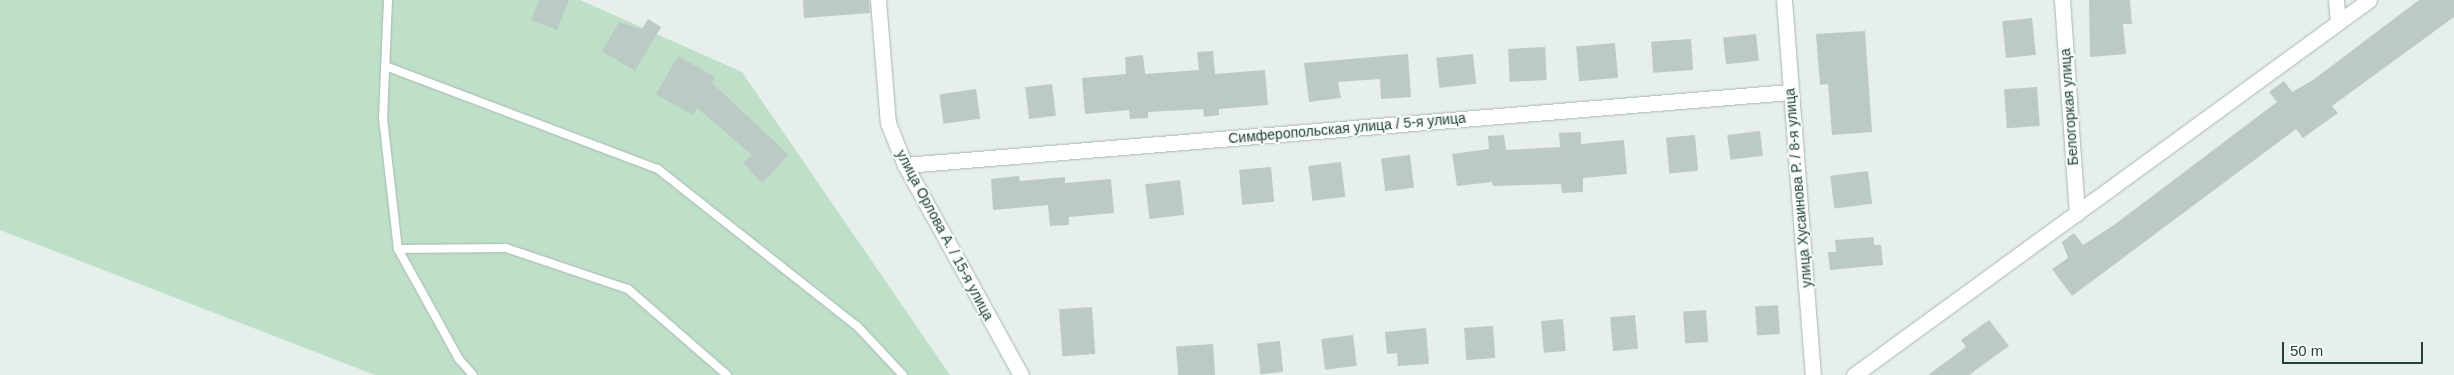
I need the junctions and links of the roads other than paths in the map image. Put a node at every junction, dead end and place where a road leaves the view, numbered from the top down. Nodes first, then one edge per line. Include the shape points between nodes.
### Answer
1 (388, 0) edge
2 (878, 0) edge
3 (1784, 0) edge
4 (2062, 0) edge
5 (2336, 0) edge
6 (2369, 0) edge
7 (2338, 22) junction
8 (385, 66) junction
9 (1790, 92) junction
10 (905, 164) junction
11 (2077, 213) junction
12 (398, 250) junction
13 (473, 375) edge
14 (727, 375) edge
15 (904, 375) edge
16 (1021, 375) edge
17 (1813, 375) edge
18 (1854, 375) edge

1 - 8 lane
2 - 10 street, улица Орлова А. / 15-я улица via 888,123
3 - 9 street, улица Хусаинова Р. / 8-я улица
4 - 11 street, Белогоркая улица
5 - 7 street
6 - 7 street
7 - 11 street
8 - 12 lane via 383,118
8 - 15 lane via 658,169 857,326
9 - 10 street, Симферопольская улица / 5-я улица
9 - 17 street, улица Хусаинова Р. / 8-я улица
10 - 16 street, улица Орлова А. / 15-я улица
11 - 18 street
12 - 13 lane via 459,359
12 - 14 lane via 506,248 628,289

